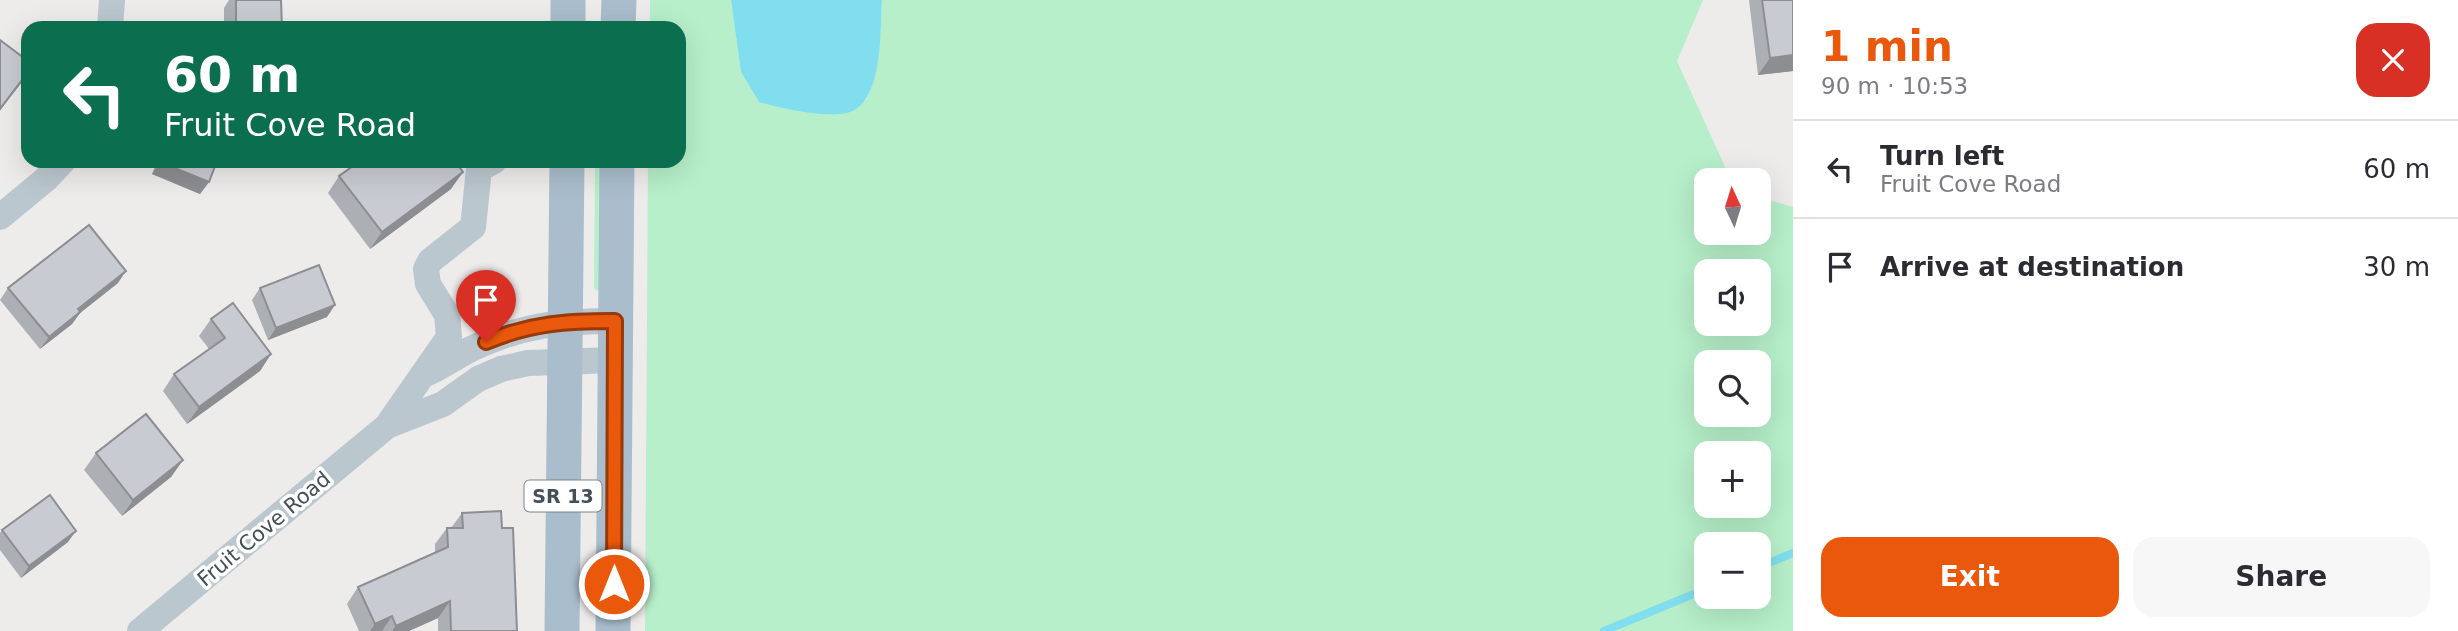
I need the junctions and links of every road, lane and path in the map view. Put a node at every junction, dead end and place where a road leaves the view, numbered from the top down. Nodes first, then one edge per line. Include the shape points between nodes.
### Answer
1 (112, 0) edge
2 (568, 0) edge
3 (619, 0) edge
4 (110, 21) edge
5 (568, 21) edge
6 (618, 21) edge
7 (56, 168) edge
8 (481, 168) edge
9 (567, 168) edge
10 (617, 168) edge
11 (0, 217) edge
12 (565, 321) junction
13 (615, 321) junction
14 (615, 360) junction
15 (565, 361) junction
16 (419, 378) junction
17 (387, 426) junction
18 (140, 631) edge
19 (562, 631) edge
20 (613, 631) edge

1 - 4 street
2 - 5 main road
3 - 6 main road
7 - 11 street
8 - 16 street via 473,226 426,269 428,284 447,314 449,337
9 - 12 main road, SR 13
10 - 13 main road, SR 13
12 - 13 street, Fruit Cove Road
12 - 15 main road, SR 13
12 - 16 street, Fruit Cove Road via 503,335
13 - 14 main road, SR 13
14 - 15 street, Fruit Cove Road
14 - 20 main road, SR 13
15 - 17 street, Fruit Cove Road via 501,369 443,404
15 - 19 main road, SR 13
16 - 17 street, Fruit Cove Road
17 - 18 street, Fruit Cove Road

